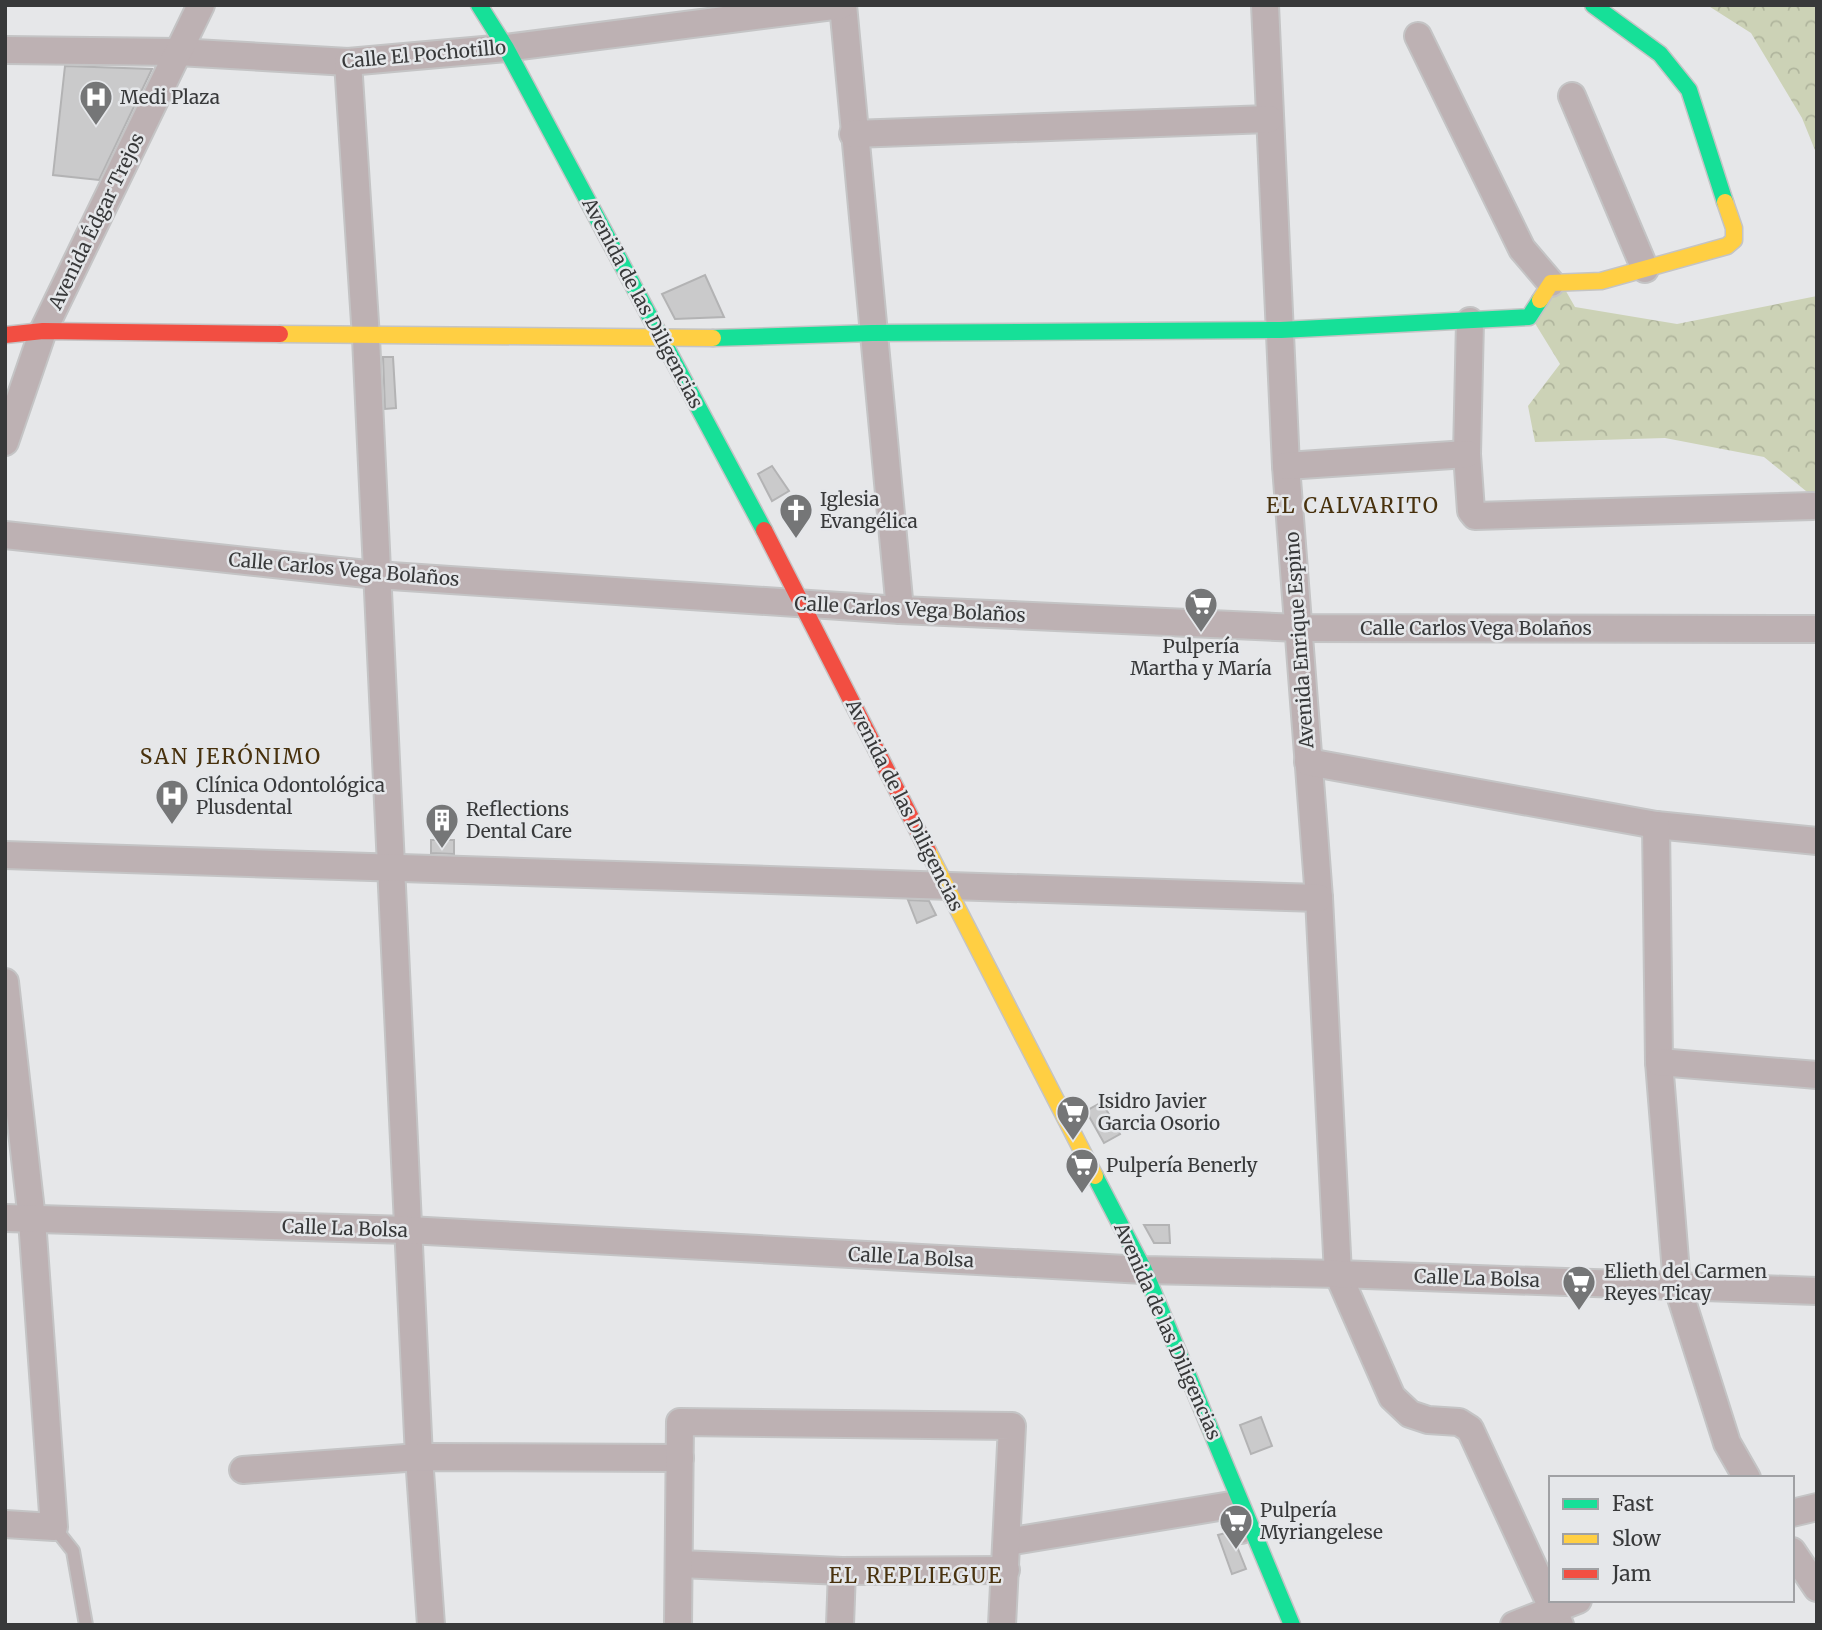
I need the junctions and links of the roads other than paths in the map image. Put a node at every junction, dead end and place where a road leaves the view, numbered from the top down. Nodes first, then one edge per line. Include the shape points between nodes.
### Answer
1 (201, 5) edge
2 (480, 5) edge
3 (842, 5) edge
4 (1265, 5) edge
5 (1593, 5) edge
6 (1418, 36) dead end
7 (506, 48) junction
8 (5, 50) edge
9 (178, 52) junction
10 (348, 62) junction
11 (1572, 96) dead end
12 (1269, 119) junction
13 (853, 134) junction
14 (1645, 269) junction
15 (1551, 283) junction
16 (1470, 321) junction
17 (1281, 330) junction
18 (43, 331) junction
19 (872, 333) junction
20 (8, 335) edge
21 (366, 338) junction
22 (664, 340) junction
23 (5, 442) edge
24 (1467, 454) junction
25 (1286, 466) junction
26 (1813, 506) dead end
27 (5, 535) edge
28 (376, 575) junction
29 (803, 603) junction
30 (900, 610) junction
31 (1299, 628) junction
32 (1817, 629) edge
33 (1308, 762) junction
34 (1656, 825) junction
35 (1817, 841) edge
36 (5, 855) edge
37 (393, 868) junction
38 (946, 885) junction
39 (1319, 898) junction
40 (5, 982) edge
41 (1659, 1062) junction
42 (1817, 1075) edge
43 (5, 1218) edge
44 (32, 1220) junction
45 (408, 1230) junction
46 (1144, 1270) junction
47 (1338, 1273) junction
48 (1677, 1285) junction
49 (1817, 1291) edge
50 (419, 1457) junction
51 (680, 1458) junction
52 (243, 1470) dead end
53 (1746, 1476) edge
54 (1817, 1507) edge
55 (1794, 1513) edge
56 (5, 1524) edge
57 (54, 1527) junction
58 (1007, 1542) junction
59 (1794, 1554) edge
60 (680, 1564) junction
61 (1006, 1570) junction
62 (842, 1572) junction
63 (1817, 1588) edge
64 (1576, 1602) edge
65 (1270, 1605) dead end
66 (1556, 1618) edge
67 (86, 1625) edge
68 (430, 1625) edge
69 (678, 1625) edge
70 (840, 1625) edge
71 (1002, 1625) edge
72 (1292, 1625) edge
73 (1514, 1625) edge

1 - 9 street, Avenida Édgar Trejos
2 - 7 street, Avenida de las Diligencias
3 - 7 street, Calle El Pochotillo
3 - 13 street
4 - 12 street, Avenida Enrique Espino
5 - 14 street via 1660,54 1689,90 1734,228 1734,240 1727,246
6 - 15 street via 1522,249
7 - 10 street, Calle El Pochotillo
7 - 22 street, Avenida de las Diligencias
8 - 9 street, Calle El Pochotillo
9 - 10 street, Calle El Pochotillo
9 - 18 street, Avenida Édgar Trejos
10 - 21 street
11 - 14 street
12 - 13 street
12 - 17 street, Avenida Enrique Espino
13 - 19 street
14 - 15 street via 1601,281
15 - 16 street via 1529,317
16 - 17 street
16 - 24 street
17 - 19 street
17 - 25 street, Avenida Enrique Espino
18 - 20 street
18 - 21 street
18 - 23 street, Avenida Édgar Trejos
19 - 22 street
19 - 30 street
21 - 22 street
21 - 28 street
22 - 29 street, Avenida de las Diligencias
24 - 25 street
24 - 26 street via 1471,511 1480,517
25 - 31 street, Avenida Enrique Espino
27 - 28 street, Calle Carlos Vega Bolaños
28 - 29 street, Calle Carlos Vega Bolaños
28 - 37 street
29 - 30 street, Calle Carlos Vega Bolaños
29 - 38 street, Avenida de las Diligencias
30 - 31 street, Calle Carlos Vega Bolaños
31 - 32 street, Calle Carlos Vega Bolaños
31 - 33 street, Avenida Enrique Espino
33 - 34 street
33 - 39 street, Avenida Enrique Espino
34 - 35 street
34 - 41 street
36 - 37 street
37 - 38 street
37 - 45 street
38 - 39 street
38 - 46 street, Avenida de las Diligencias
39 - 47 street, Avenida Enrique Espino
40 - 44 street
41 - 42 street
41 - 48 street
43 - 44 street, Calle La Bolsa
44 - 45 street, Calle La Bolsa
44 - 57 street
45 - 46 street, Calle La Bolsa
45 - 50 street
46 - 47 street, Calle La Bolsa
46 - 72 street, Avenida de las Diligencias
47 - 48 street, Calle La Bolsa
47 - 66 street via 1392,1397 1410,1414 1459,1422 1470,1429
48 - 49 street, Calle La Bolsa
48 - 53 street via 1727,1443
50 - 51 street
50 - 52 street
50 - 68 street
51 - 58 street via 680,1422 1012,1426
51 - 60 street
54 - 55 street
56 - 57 street
57 - 67 lane via 73,1551
58 - 61 street
58 - 65 street via 1231,1505
59 - 63 street
60 - 62 street
60 - 69 street
61 - 62 street
61 - 71 street
62 - 70 street
64 - 66 street
66 - 73 street

